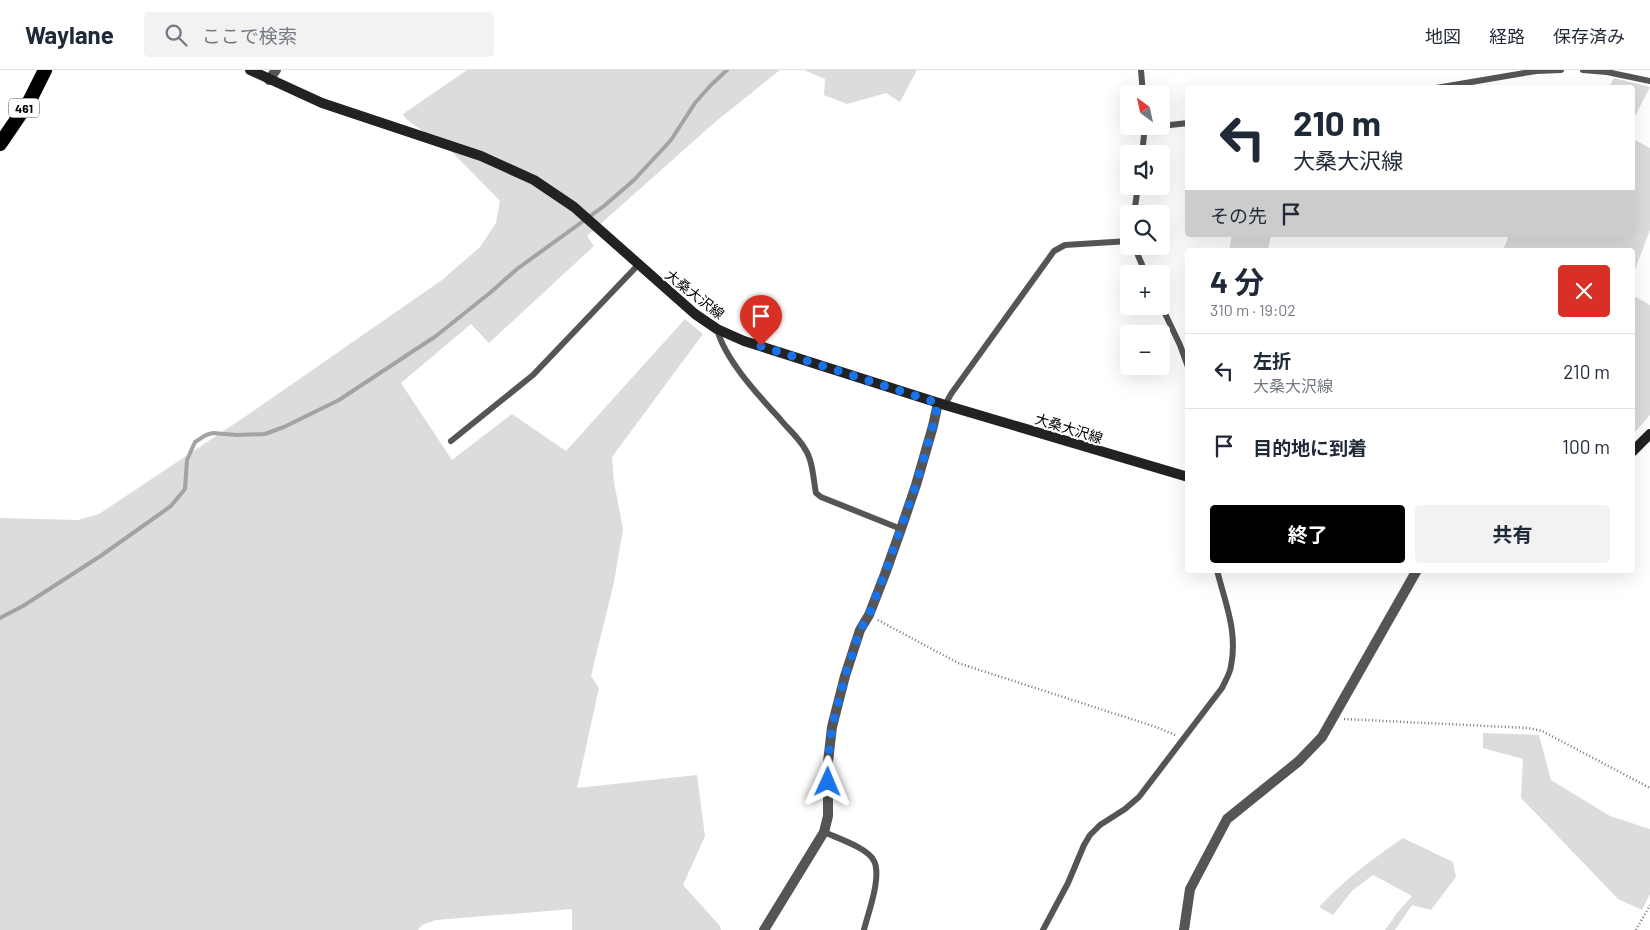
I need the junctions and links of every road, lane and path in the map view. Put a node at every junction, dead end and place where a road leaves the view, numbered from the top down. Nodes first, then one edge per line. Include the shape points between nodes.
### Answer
1 (45, 70) edge
2 (250, 70) edge
3 (276, 70) edge
4 (1140, 70) edge
5 (1560, 70) edge
6 (1583, 70) edge
7 (269, 80) junction
8 (1650, 81) edge
9 (1142, 85) edge
10 (1454, 85) edge
11 (1185, 123) edge
12 (1170, 125) edge
13 (0, 144) edge
14 (1120, 242) edge
15 (638, 264) junction
16 (1166, 315) edge
17 (717, 329) junction
18 (1185, 359) edge
19 (942, 404) junction
20 (1650, 434) edge
21 (451, 441) dead end
22 (1635, 449) edge
23 (1185, 477) edge
24 (901, 528) junction
25 (1218, 573) edge
26 (1416, 573) edge
27 (869, 615) junction
28 (1335, 715) junction
29 (1181, 741) junction
30 (1650, 788) edge
31 (824, 832) junction
32 (1650, 905) edge
33 (764, 930) edge
34 (864, 930) edge
35 (1043, 930) edge
36 (1184, 930) edge
37 (1636, 930) edge

1 - 13 highway, 461 via 30,100
2 - 7 main road, 大桑大沢線
3 - 7 street
4 - 9 lane
5 - 10 lane
6 - 8 lane
7 - 15 main road, 大桑大沢線 via 322,103 482,156 534,180 574,207
11 - 12 lane
14 - 19 lane via 1065,246 1054,250
15 - 17 main road, 大桑大沢線
15 - 21 lane via 533,376
16 - 18 lane
17 - 19 main road, 大桑大沢線 via 744,341
17 - 24 lane via 720,342 753,390 805,447 811,460 816,493
19 - 23 main road, 大桑大沢線
19 - 24 street
20 - 22 main road
24 - 27 street
25 - 29 lane via 1231,619 1231,668 1222,688
26 - 28 street
27 - 29 path via 958,662 1156,727
27 - 31 street via 860,630 832,727 828,816
28 - 30 path via 1344,719 1542,731
28 - 36 street via 1322,737 1299,761 1227,820 1190,889
29 - 35 lane via 1139,797 1090,835
31 - 33 street
31 - 34 lane via 859,847 874,860 878,876
32 - 37 path

